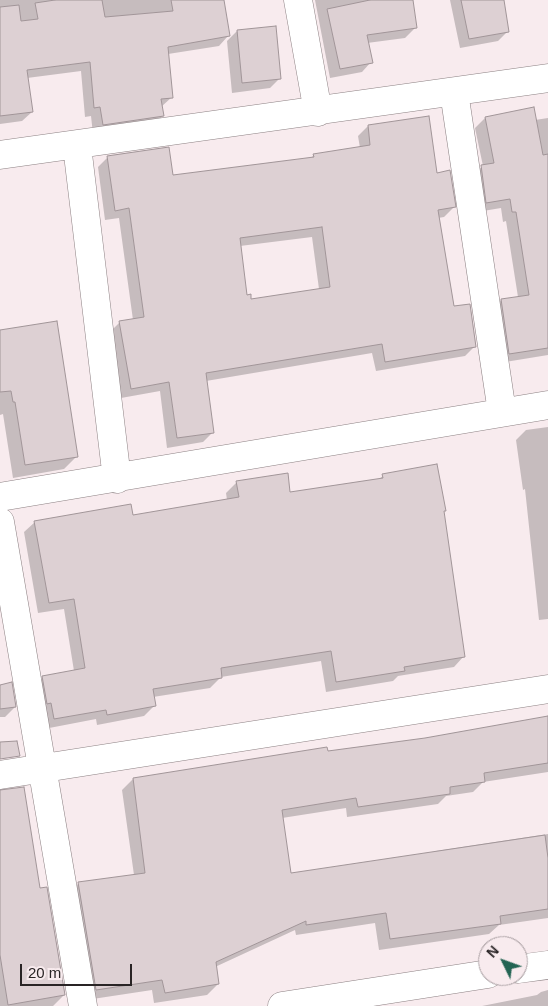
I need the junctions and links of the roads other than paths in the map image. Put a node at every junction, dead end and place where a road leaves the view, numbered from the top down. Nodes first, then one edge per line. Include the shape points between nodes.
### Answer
1 (298, 0) edge
2 (548, 78) edge
3 (454, 92) junction
4 (318, 112) junction
5 (77, 146) junction
6 (0, 155) edge
7 (548, 405) edge
8 (502, 412) junction
9 (117, 479) junction
10 (0, 497) edge
11 (0, 522) edge
12 (548, 690) edge
13 (42, 770) junction
14 (0, 775) edge
15 (548, 964) edge
16 (528, 967) edge
17 (478, 976) edge
18 (83, 1006) edge
19 (282, 1006) edge

1 - 4 street
2 - 3 street
3 - 4 street
3 - 8 street
4 - 5 street
5 - 6 street
5 - 9 street
7 - 8 street
8 - 9 street
9 - 10 street
11 - 13 street
12 - 13 street
13 - 14 street
13 - 18 street
15 - 16 street
17 - 19 street

